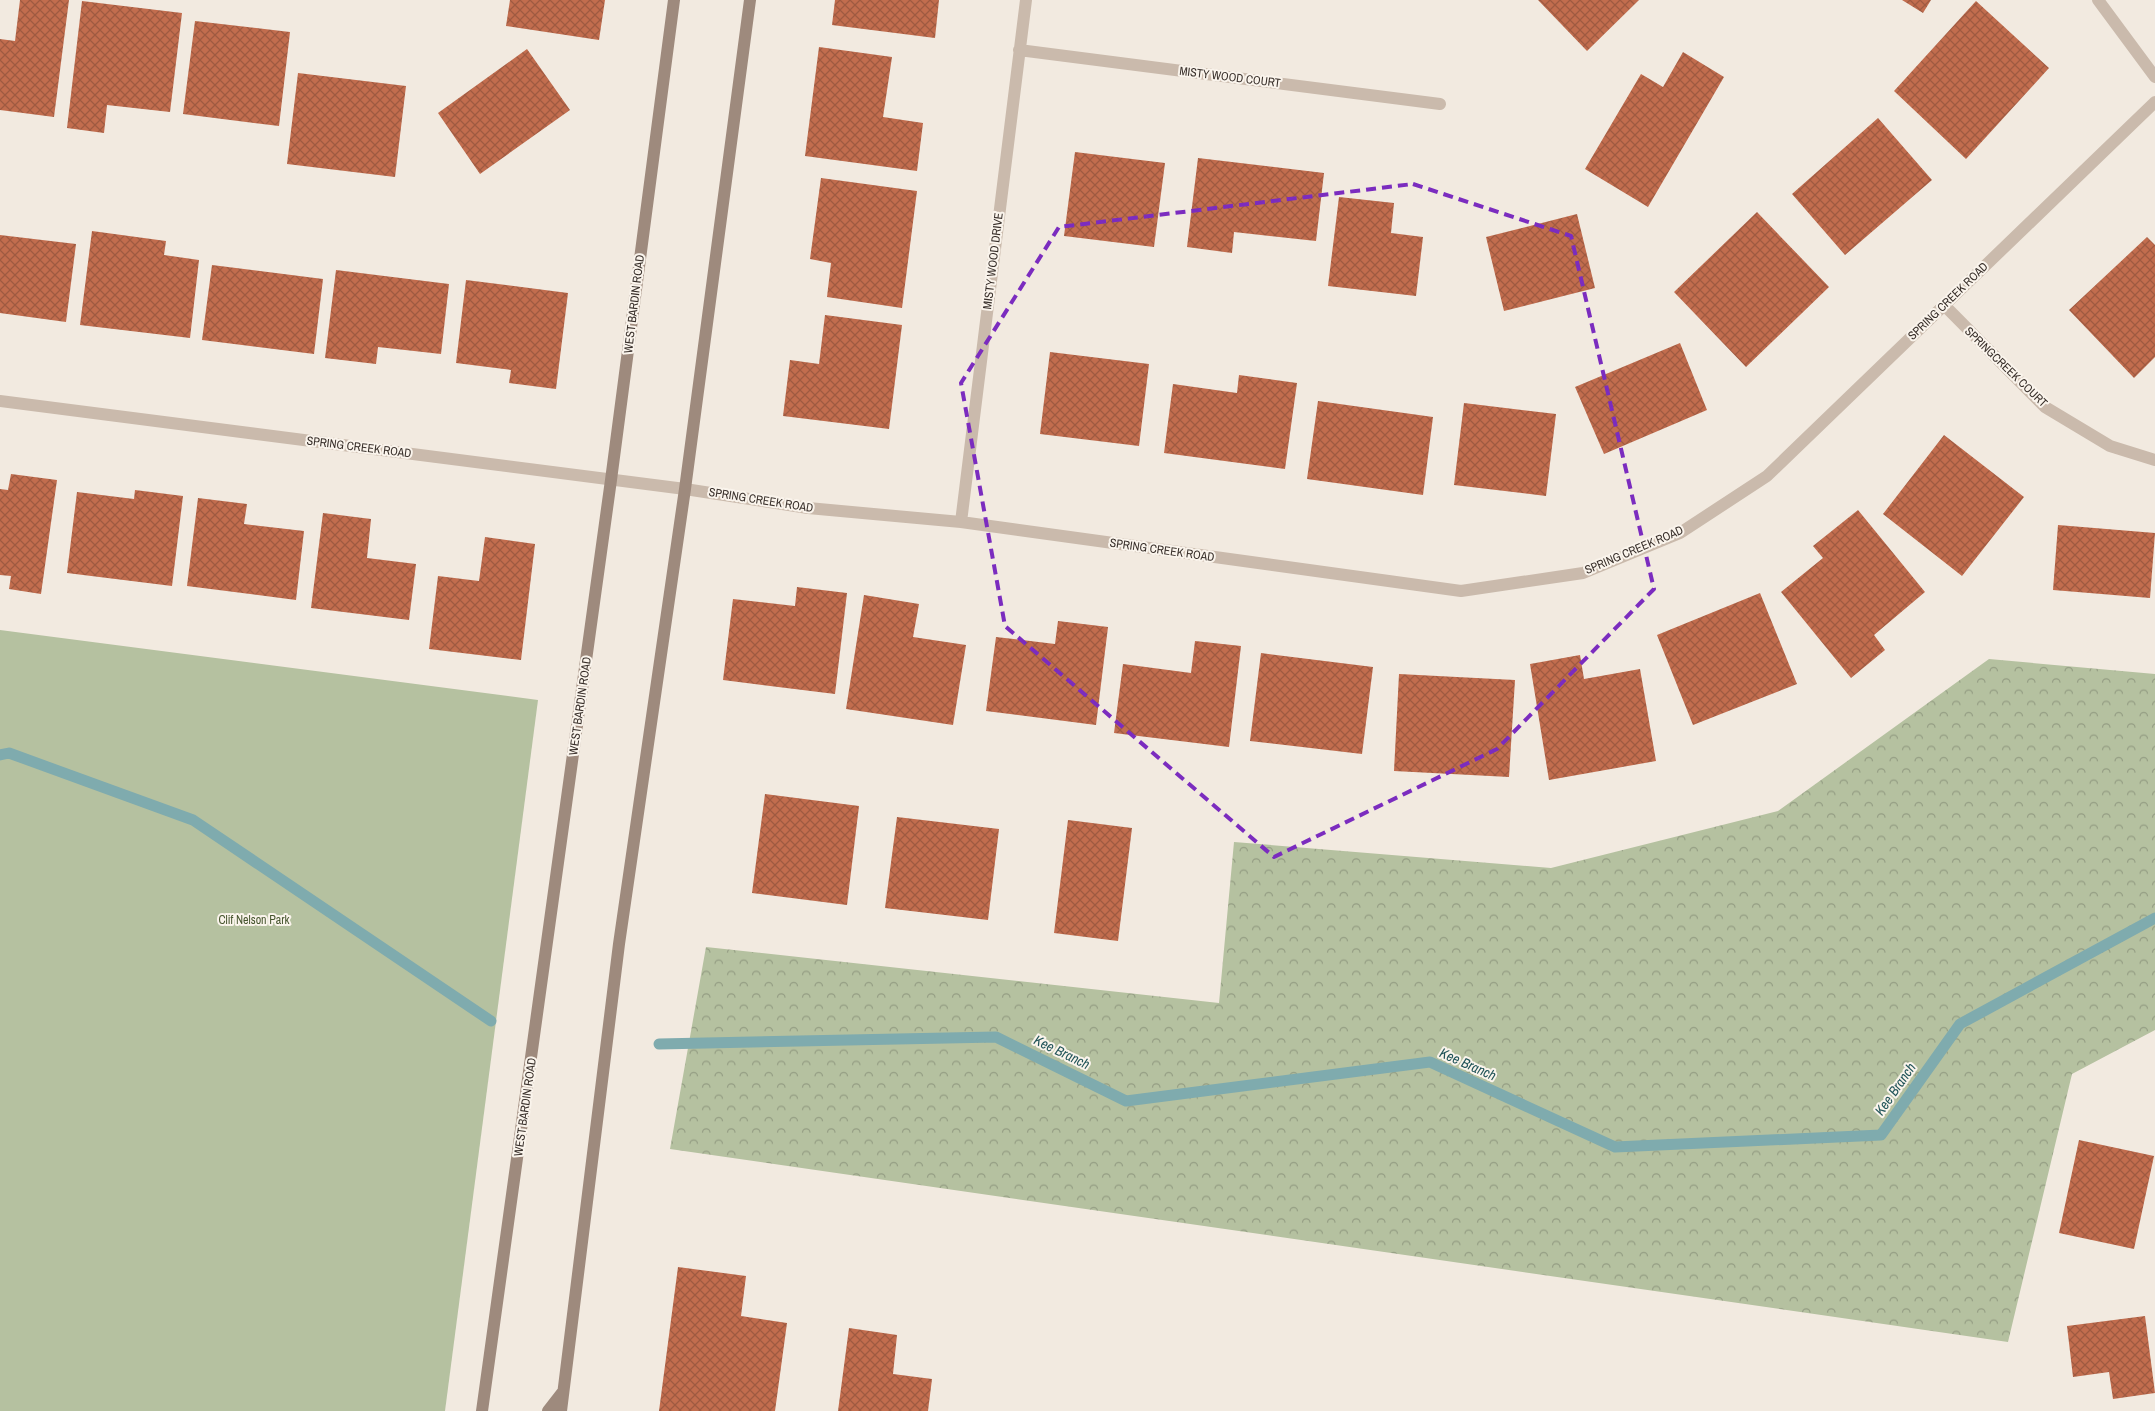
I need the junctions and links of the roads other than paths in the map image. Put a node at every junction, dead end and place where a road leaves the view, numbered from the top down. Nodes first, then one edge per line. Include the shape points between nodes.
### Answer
1 (674, 0) edge
2 (750, 0) edge
3 (1026, 0) edge
4 (2098, 0) edge
5 (1019, 50) junction
6 (2155, 77) edge
7 (2155, 102) edge
8 (1440, 104) dead end
9 (1944, 306) junction
10 (0, 400) edge
11 (2155, 460) edge
12 (611, 480) junction
13 (685, 489) junction
14 (961, 522) junction
15 (563, 1393) junction
16 (482, 1411) edge
17 (548, 1411) edge
18 (560, 1411) edge

1 - 12 street, WEST BARDIN ROAD
2 - 13 street
3 - 5 street, MISTY WOOD DRIVE
4 - 6 street
5 - 8 street, MISTY WOOD COURT
5 - 14 street, MISTY WOOD DRIVE
7 - 9 street, SPRING CREEK ROAD
9 - 11 street, SPRINGCREEK COURT via 2045,407 2110,446
9 - 14 street, SPRING CREEK ROAD via 1767,476 1680,533 1583,573 1461,591
10 - 12 street, SPRING CREEK ROAD
12 - 13 street, SPRING CREEK ROAD
12 - 16 street, WEST BARDIN ROAD
13 - 14 street, SPRING CREEK ROAD via 808,508
13 - 15 street via 619,944
15 - 17 street
15 - 18 street

